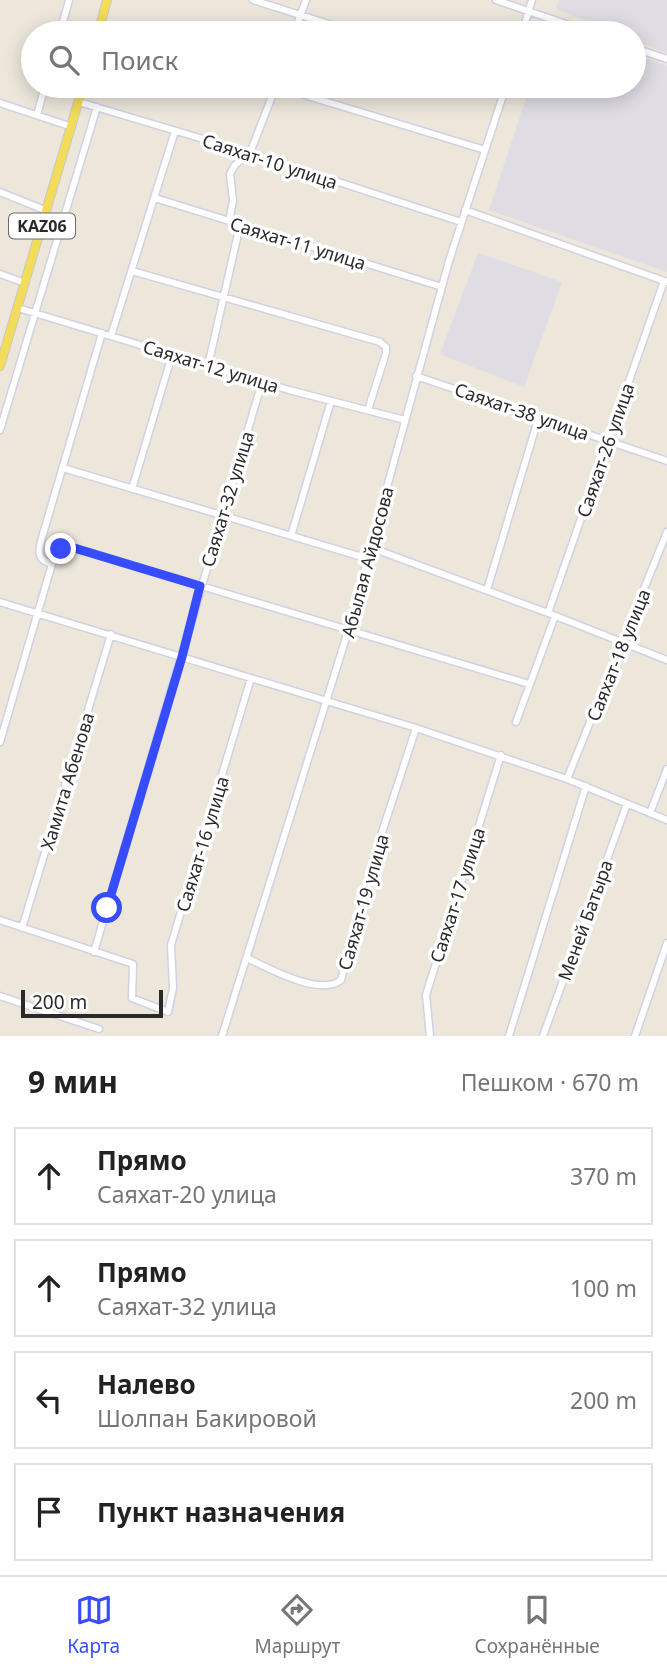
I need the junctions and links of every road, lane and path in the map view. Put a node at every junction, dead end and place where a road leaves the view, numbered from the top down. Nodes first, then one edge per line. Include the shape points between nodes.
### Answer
1 (69, 0) edge
2 (107, 0) edge
3 (253, 0) edge
4 (306, 0) edge
5 (496, 0) edge
6 (532, 0) edge
7 (528, 11) junction
8 (300, 15) junction
9 (63, 21) edge
10 (101, 21) edge
11 (298, 21) edge
12 (319, 21) edge
13 (525, 21) edge
14 (557, 21) edge
15 (646, 52) edge
16 (667, 59) edge
17 (42, 98) edge
18 (80, 98) edge
19 (271, 98) edge
20 (314, 98) edge
21 (502, 98) edge
22 (79, 102) junction
23 (0, 103) edge
24 (97, 107) junction
25 (37, 115) junction
26 (72, 127) junction
27 (175, 131) junction
28 (485, 150) junction
29 (250, 153) junction
30 (0, 192) edge
31 (155, 198) junction
32 (465, 210) junction
33 (47, 211) junction
34 (229, 222) junction
35 (461, 222) junction
36 (240, 225) junction
37 (132, 271) junction
38 (0, 274) edge
39 (666, 282) edge
40 (25, 283) junction
41 (442, 287) junction
42 (224, 297) junction
43 (18, 308) junction
44 (35, 313) junction
45 (102, 333) junction
46 (111, 336) junction
47 (1, 355) edge
48 (172, 355) junction
49 (0, 366) edge
50 (208, 366) junction
51 (416, 376) junction
52 (261, 382) junction
53 (331, 401) junction
54 (368, 410) junction
55 (539, 416) junction
56 (405, 420) junction
57 (0, 430) edge
58 (608, 440) junction
59 (667, 461) edge
60 (63, 468) junction
61 (132, 489) junction
62 (223, 516) junction
63 (667, 532) edge
64 (291, 536) junction
65 (372, 548) junction
66 (369, 559) junction
67 (52, 564) junction
68 (200, 586) junction
69 (487, 590) junction
70 (0, 602) edge
71 (36, 614) junction
72 (551, 615) junction
73 (348, 630) junction
74 (111, 634) junction
75 (623, 644) junction
76 (182, 657) junction
77 (667, 660) edge
78 (251, 678) junction
79 (529, 684) junction
80 (327, 701) junction
81 (516, 722) dead end
82 (416, 727) junction
83 (0, 743) edge
84 (501, 755) junction
85 (667, 769) edge
86 (567, 779) junction
87 (586, 786) junction
88 (627, 804) junction
89 (650, 813) junction
90 (667, 820) edge
91 (0, 920) edge
92 (22, 928) junction
93 (667, 943) edge
94 (94, 952) junction
95 (247, 958) junction
96 (0, 996) edge
97 (99, 1029) dead end
98 (222, 1036) edge
99 (430, 1036) edge
100 (509, 1036) edge
101 (543, 1036) edge
102 (635, 1036) edge

1 - 9 street
2 - 10 main road
3 - 8 street
4 - 8 street
5 - 7 street
6 - 7 street
7 - 13 street
7 - 14 street
8 - 11 street
8 - 12 street
15 - 16 street
17 - 25 street
18 - 22 main road, KAZ06
19 - 29 street
20 - 28 street
21 - 28 street, Абылая Айдосова
22 - 24 street, Саяхат-10 улица
22 - 26 main road, KAZ06
23 - 25 street
24 - 27 street, Саяхат-10 улица
24 - 44 street
25 - 26 street
26 - 33 main road, KAZ06
27 - 29 street, Саяхат-10 улица
27 - 31 street
28 - 32 street, Абылая Айдосова
29 - 34 street via 230,174 233,200
29 - 35 street, Саяхат-10 улица
30 - 33 street
31 - 34 street, Саяхат-11 улица
31 - 37 street
32 - 35 street, Абылая Айдосова
32 - 39 street
33 - 40 main road, KAZ06
34 - 36 street, Саяхат-11 улица
35 - 41 street, Абылая Айдосова
36 - 41 street, Саяхат-11 улица
36 - 42 street
37 - 42 street
37 - 46 street
38 - 40 street
39 - 58 street, Саяхат-26 улица
40 - 43 main road, KAZ06
41 - 51 street, Абылая Айдосова
42 - 50 street
42 - 54 street via 380,342 386,347
43 - 44 street, Саяхат-12 улица
43 - 47 main road, KAZ06
44 - 45 street, Саяхат-12 улица
44 - 57 street
45 - 46 street, Саяхат-12 улица
45 - 60 street
46 - 48 street, Саяхат-12 улица
47 - 49 main road, KAZ06
48 - 50 street, Саяхат-12 улица
48 - 61 street
50 - 52 street, Саяхат-12 улица
51 - 55 street, Саяхат-38 улица
51 - 56 street, Абылая Айдосова
52 - 53 street, Саяхат-12 улица
52 - 62 street, Саяхат-32 улица
53 - 54 street, Саяхат-12 улица
53 - 64 street
54 - 56 street, Саяхат-12 улица
55 - 58 street, Саяхат-38 улица
55 - 69 street
56 - 65 street, Абылая Айдосова
58 - 59 street, Саяхат-38 улица
58 - 72 street, Саяхат-26 улица
60 - 61 street
60 - 67 street via 41,541 40,558
61 - 62 street
62 - 64 street
62 - 68 street, Саяхат-32 улица
63 - 75 street, Саяхат-18 улица
64 - 66 street
65 - 66 street, Абылая Айдосова
65 - 69 street
66 - 73 street, Абылая Айдосова
67 - 68 street via 61,549 71,547
67 - 71 street
68 - 73 street
68 - 76 street, Саяхат-32 улица
69 - 72 street
70 - 71 street
71 - 74 street
71 - 83 street
72 - 75 street
72 - 79 street
73 - 79 street
73 - 80 street, Абылая Айдосова
74 - 76 street
74 - 92 street, Хамита Абенова
75 - 77 street
75 - 86 street, Саяхат-18 улица
76 - 78 street
76 - 94 street, Саяхат-32 улица
78 - 80 street
78 - 94 street, Саяхат-16 улица via 172,945 169,1012 132,998 133,964
79 - 81 street
80 - 82 street
80 - 95 street, Абылая Айдосова
82 - 84 street
82 - 95 street, Саяхат-19 улица via 341,980 324,986 284,976
84 - 86 street
84 - 99 street, Саяхат-17 улица via 426,995
85 - 89 street
86 - 87 street
87 - 88 street
87 - 100 street
88 - 89 street
88 - 101 street, Меней Батыра
89 - 90 street
91 - 92 street
92 - 94 street
93 - 102 street
95 - 98 street, Абылая Айдосова
96 - 97 street

